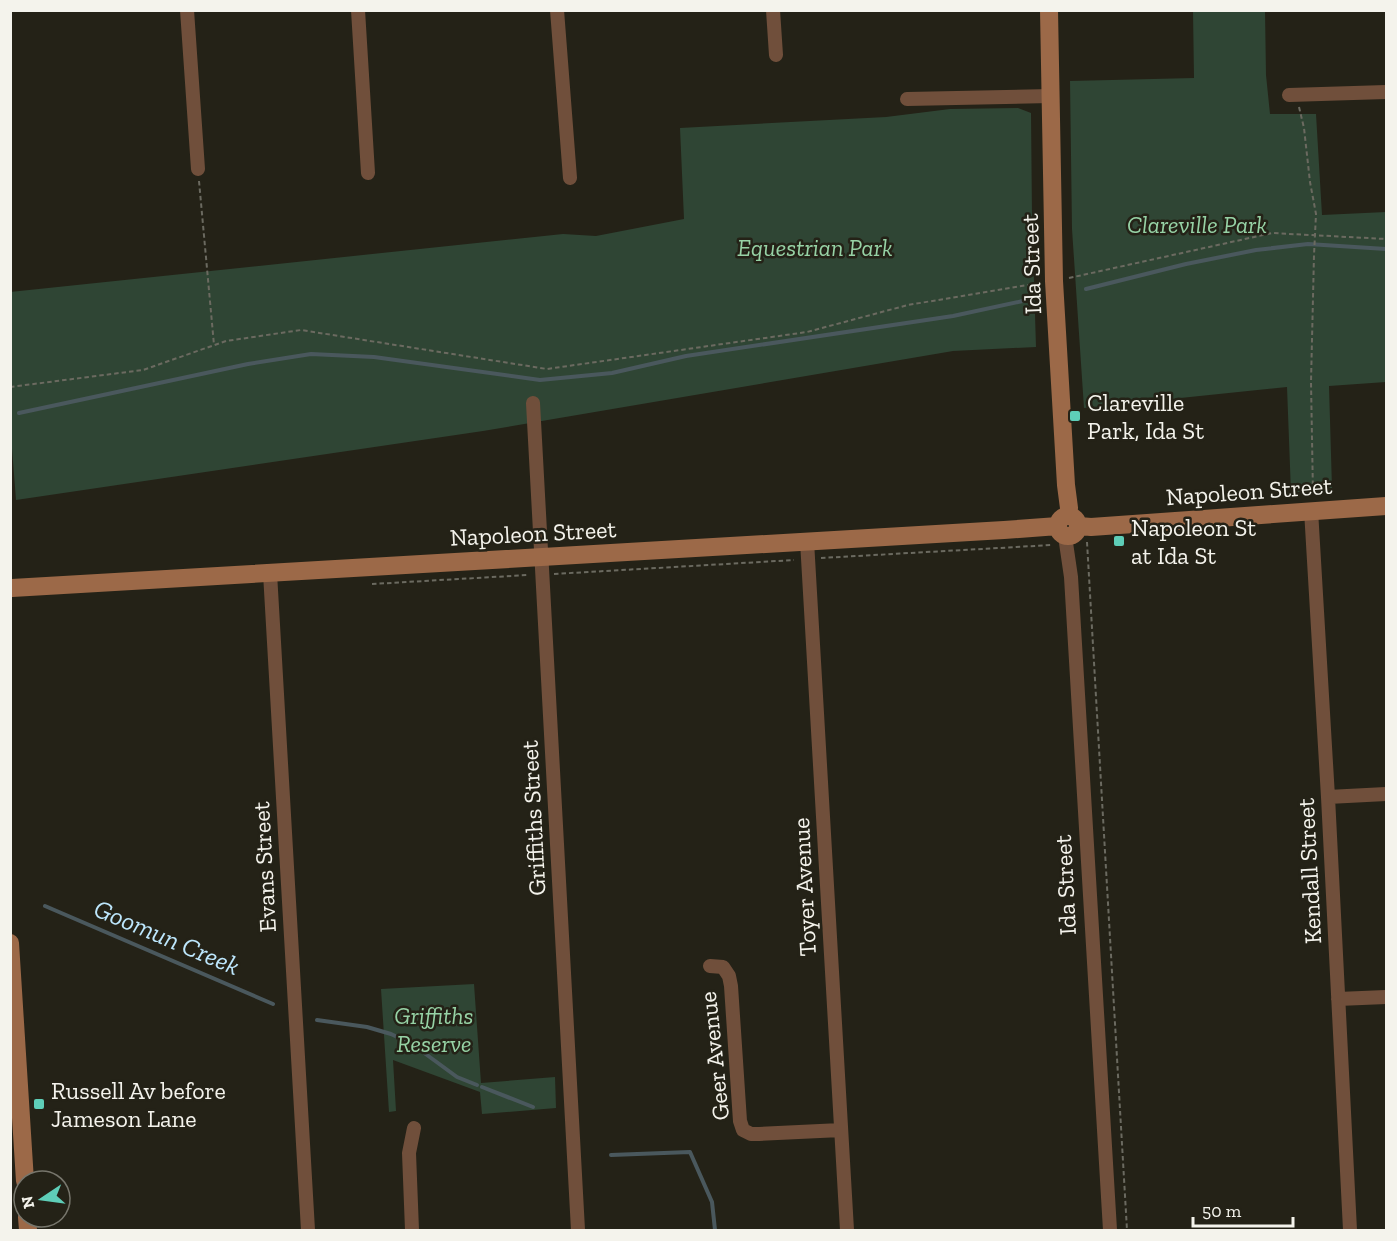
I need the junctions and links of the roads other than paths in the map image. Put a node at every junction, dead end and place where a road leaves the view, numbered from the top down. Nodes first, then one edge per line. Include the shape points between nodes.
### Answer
1 (187, 10) edge
2 (358, 10) edge
3 (557, 10) edge
4 (773, 10) edge
5 (1049, 10) edge
6 (776, 55) dead end
7 (1386, 92) edge
8 (1293, 95) road end
9 (1050, 96) junction
10 (907, 99) dead end
11 (198, 170) road end
12 (368, 173) dead end
13 (570, 178) dead end
14 (533, 403) dead end
15 (1386, 506) edge
16 (1311, 510) junction
17 (1071, 529) junction
18 (807, 541) junction
19 (542, 557) junction
20 (270, 573) junction
21 (11, 588) edge
22 (1386, 794) edge
23 (1328, 797) junction
24 (10, 943) edge
25 (710, 966) dead end
26 (1386, 997) edge
27 (1338, 999) junction
28 (414, 1128) dead end
29 (841, 1130) junction
30 (24, 1169) edge
31 (308, 1230) edge
32 (412, 1230) edge
33 (578, 1230) edge
34 (847, 1230) edge
35 (1110, 1230) edge
36 (1350, 1230) edge

1 - 11 street
2 - 12 street
3 - 13 street
4 - 6 street
5 - 9 street, Ida Street
7 - 8 street
9 - 10 street
9 - 17 street, Ida Street via 1054,281
14 - 19 street, Griffiths Street
15 - 16 street, Napoleon Street
16 - 17 street, Napoleon Street
16 - 23 street, Kendall Street
17 - 18 street, Napoleon Street
17 - 35 street, Ida Street
18 - 19 street, Napoleon Street
18 - 29 street, Toyer Avenue
19 - 20 street, Napoleon Street
19 - 33 street, Griffiths Street
20 - 21 street, Napoleon Street
20 - 31 street, Evans Street
22 - 23 street
23 - 27 street, Kendall Street
24 - 30 street
25 - 29 street, Geer Avenue via 723,967 729,976 743,1130 751,1134
26 - 27 street
27 - 36 street, Kendall Street
28 - 32 street via 409,1154
29 - 34 street, Toyer Avenue

